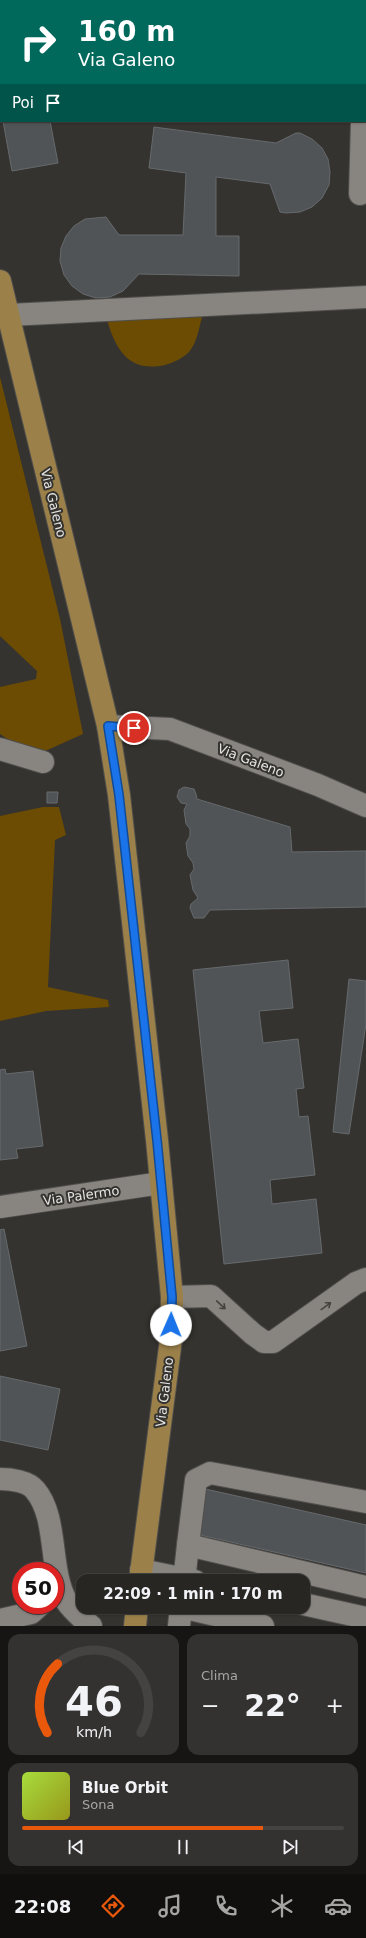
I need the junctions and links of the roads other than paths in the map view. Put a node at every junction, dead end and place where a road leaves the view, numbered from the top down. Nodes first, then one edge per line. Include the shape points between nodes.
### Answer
1 (362, 122) edge
2 (360, 194) dead end
3 (0, 281) edge
4 (366, 297) edge
5 (9, 315) junction
6 (108, 726) junction
7 (2, 754) edge
8 (43, 762) dead end
9 (366, 806) edge
10 (161, 1183) junction
11 (0, 1207) edge
12 (366, 1279) edge
13 (172, 1297) junction
14 (9, 1480) edge
15 (366, 1502) edge
16 (188, 1545) junction
17 (40, 1562) edge
18 (141, 1574) edge
19 (188, 1574) edge
20 (366, 1587) edge
21 (310, 1606) edge
22 (27, 1614) edge
23 (136, 1614) edge
24 (180, 1614) edge
25 (211, 1614) edge
26 (366, 1618) edge
27 (0, 1620) edge
28 (91, 1626) edge
29 (135, 1626) edge
30 (179, 1626) edge
31 (263, 1626) edge

1 - 2 street
3 - 5 main road, Via Galeno
4 - 5 street
5 - 6 main road, Via Galeno
6 - 9 street, Via Galeno via 170,729
6 - 10 main road, Via Galeno via 119,795
7 - 8 street
10 - 11 street, Via Palermo
10 - 13 main road, Via Galeno
13 -> 12 street via 211,1296 253,1334 264,1342 274,1342 356,1283
13 - 18 main road, Via Galeno via 171,1339
14 - 17 street via 28,1501
14 - 28 street via 34,1489 43,1504 50,1525 61,1586 67,1601
15 - 16 street via 210,1473 196,1480
16 - 19 street
16 - 20 street
21 - 26 street
22 - 27 street
23 - 29 main road
24 - 30 street
25 - 31 street

